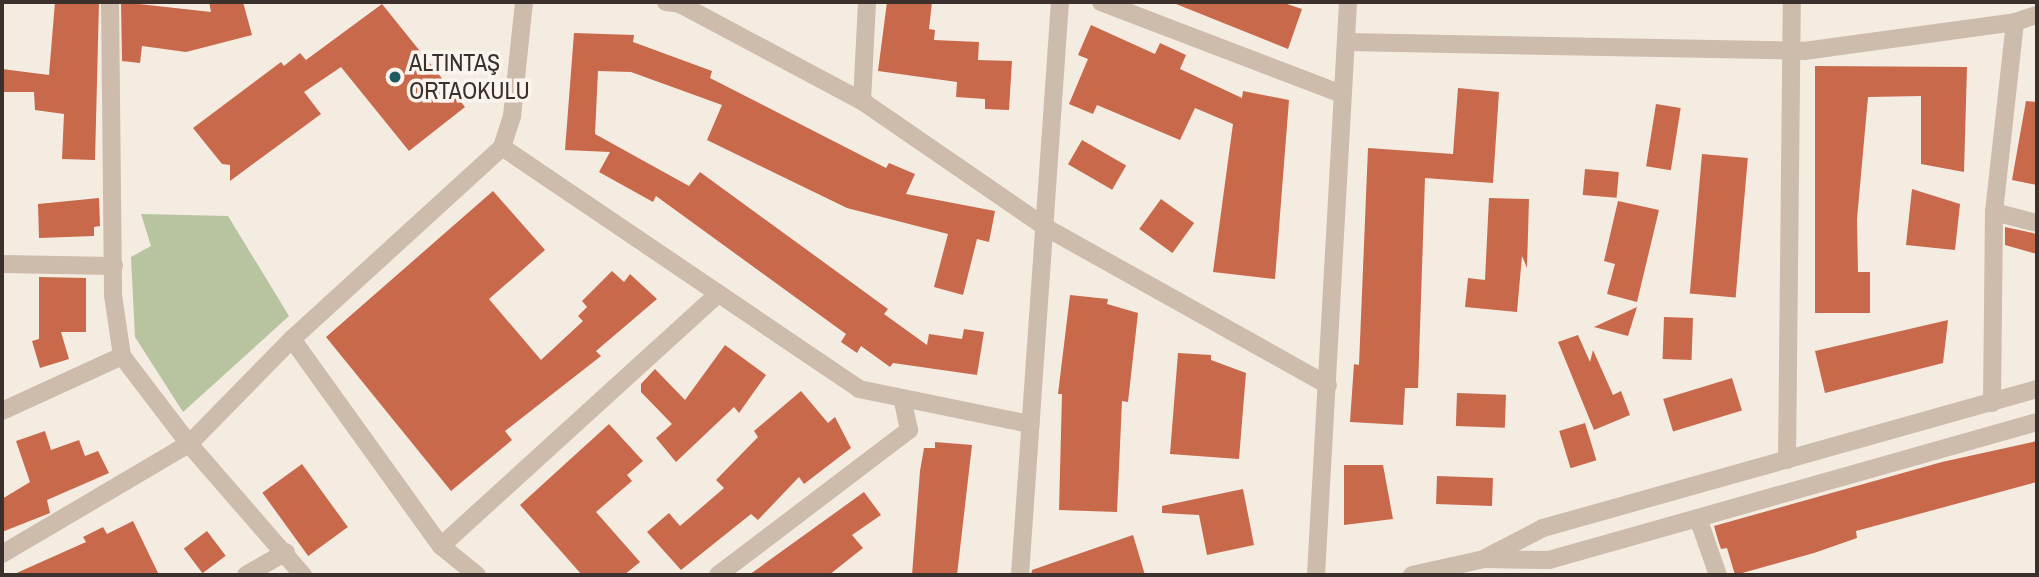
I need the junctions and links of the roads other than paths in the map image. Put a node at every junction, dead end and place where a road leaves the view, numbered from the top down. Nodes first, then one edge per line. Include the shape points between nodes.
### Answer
1 (110, 2) edge
2 (524, 2) edge
3 (675, 2) edge
4 (867, 2) edge
5 (1060, 2) edge
6 (1101, 2) edge
7 (1348, 2) edge
8 (1792, 2) edge
9 (2037, 15) edge
10 (2015, 22) junction
11 (1348, 42) junction
12 (1790, 51) junction
13 (1342, 94) junction
14 (862, 101) junction
15 (502, 147) junction
16 (1994, 212) junction
17 (2037, 223) edge
18 (1045, 227) junction
19 (2, 264) edge
20 (114, 266) junction
21 (716, 296) junction
22 (292, 339) junction
23 (122, 356) junction
24 (1328, 386) junction
25 (2037, 390) edge
26 (903, 402) junction
27 (1992, 403) junction
28 (2, 411) edge
29 (2037, 422) edge
30 (1030, 424) junction
31 (188, 444) junction
32 (1787, 460) junction
33 (1698, 519) junction
34 (441, 546) junction
35 (286, 552) junction
36 (2, 554) edge
37 (1484, 559) junction
38 (1463, 569) edge
39 (246, 575) edge
40 (303, 575) edge
41 (477, 575) edge
42 (718, 575) edge
43 (1020, 575) edge
44 (1315, 575) edge
45 (1412, 575) edge
46 (1718, 575) edge

1 - 20 street
2 - 15 street via 512,116
3 - 14 street
4 - 14 street
5 - 18 street
6 - 13 street
7 - 11 street
8 - 12 street
9 - 10 street
10 - 12 street
10 - 16 street
11 - 12 street
11 - 13 street
12 - 32 street
13 - 24 street
14 - 18 street
15 - 21 street
15 - 22 street
16 - 17 street
16 - 27 street
18 - 24 street
18 - 30 street
19 - 20 street
20 - 23 street
21 - 26 street via 859,388
21 - 34 street
22 - 31 street
22 - 34 street
23 - 28 street
23 - 31 street
24 - 44 street
25 - 27 street
26 - 30 street
26 - 42 street via 909,430
27 - 32 street
29 - 33 street
30 - 43 street
31 - 35 street
31 - 36 street
32 - 37 street via 1544,528
33 - 37 street via 1549,560
33 - 46 street
34 - 41 street
35 - 39 street
35 - 40 street
37 - 38 street
38 - 45 street

